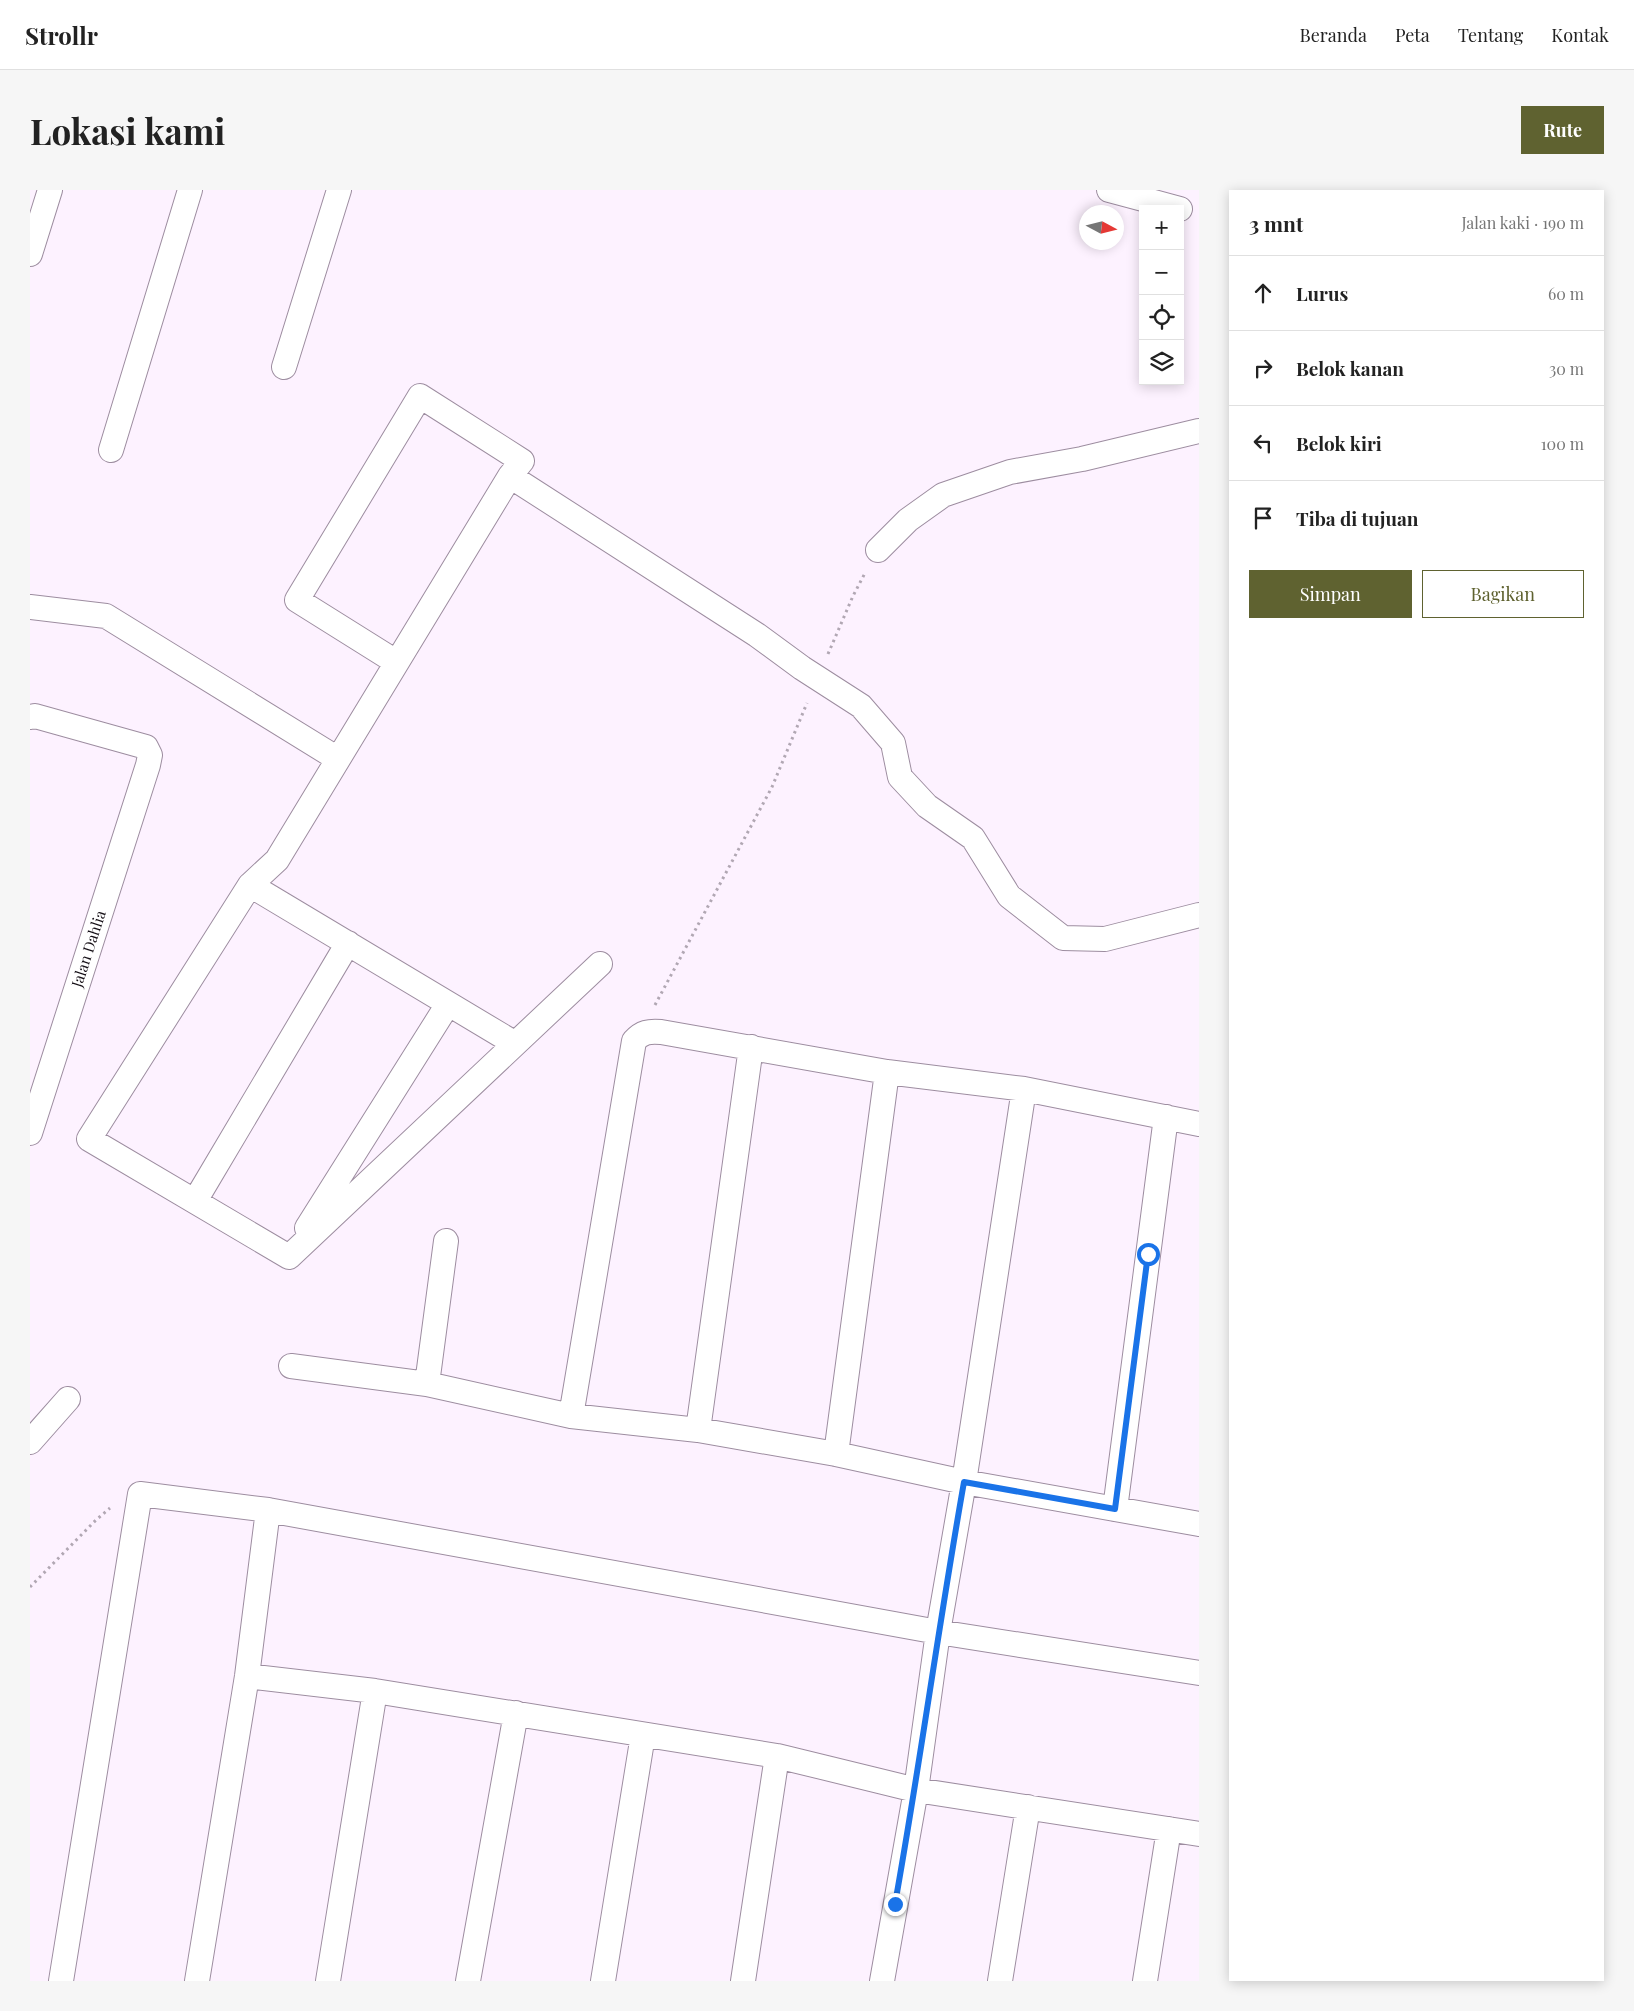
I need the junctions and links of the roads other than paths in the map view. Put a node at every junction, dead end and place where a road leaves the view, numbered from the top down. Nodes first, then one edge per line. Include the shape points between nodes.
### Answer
1 (50, 190) edge
2 (190, 190) edge
3 (339, 190) edge
4 (1109, 190) edge
5 (1165, 205) edge
6 (1184, 210) edge
7 (1199, 214) edge
8 (30, 254) edge
9 (284, 367) dead end
10 (1199, 431) edge
11 (111, 450) dead end
12 (510, 476) junction
13 (878, 550) road end
14 (30, 607) edge
15 (396, 662) junction
16 (30, 717) edge
17 (338, 759) junction
18 (250, 885) junction
19 (1199, 915) edge
20 (348, 943) junction
21 (600, 964) dead end
22 (448, 1004) junction
23 (514, 1043) junction
24 (751, 1047) junction
25 (887, 1072) junction
26 (1024, 1089) junction
27 (35, 1103) edge
28 (1166, 1117) junction
29 (1199, 1124) edge
30 (30, 1133) edge
31 (195, 1201) junction
32 (446, 1241) dead end
33 (289, 1257) junction
34 (291, 1366) dead end
35 (427, 1384) junction
36 (68, 1400) dead end
37 (571, 1416) junction
38 (698, 1430) junction
39 (30, 1442) edge
40 (836, 1454) junction
41 (964, 1482) junction
42 (1115, 1509) junction
43 (268, 1510) junction
44 (1199, 1524) edge
45 (938, 1632) junction
46 (1199, 1673) edge
47 (247, 1676) junction
48 (375, 1691) junction
49 (516, 1713) junction
50 (644, 1735) junction
51 (777, 1756) junction
52 (916, 1790) junction
53 (1028, 1807) junction
54 (1169, 1829) junction
55 (1199, 1834) edge
56 (62, 1981) edge
57 (197, 1981) edge
58 (328, 1981) edge
59 (468, 1981) edge
60 (603, 1981) edge
61 (743, 1981) edge
62 (882, 1981) edge
63 (1000, 1981) edge
64 (1145, 1981) edge

1 - 8 street
2 - 11 street
3 - 9 street
4 - 5 street
6 - 7 street
10 - 13 street via 1010,472 942,495 908,520
12 - 15 street
12 - 15 street via 522,461 420,396 297,600
12 - 19 street via 861,706 893,743 900,777 927,806 973,838 1009,896 1063,938 1105,939
14 - 17 street via 106,616
15 - 17 street
16 - 27 street, Jalan Dahlia via 146,747 150,755
17 - 18 street via 277,860
18 - 20 street
18 - 31 street via 89,1139
20 - 22 street
20 - 31 street
21 - 23 street
22 - 23 street
22 - 33 street
23 - 33 street
24 - 25 street
24 - 37 street via 661,1032 641,1033 634,1041
24 - 38 street
25 - 26 street
25 - 40 street
26 - 28 street
26 - 41 street
27 - 30 street, Jalan Dahlia
28 - 29 street
28 - 42 street
31 - 33 street
32 - 35 street
34 - 35 street
35 - 37 street
36 - 39 street
37 - 38 street
38 - 40 street
40 - 41 street
41 - 42 street
41 - 45 street
42 - 44 street
43 - 45 street
43 - 47 street
43 - 56 street via 140,1494
45 - 46 street
45 - 52 street
47 - 48 street
47 - 57 street
48 - 49 street
48 - 58 street
49 - 50 street
49 - 59 street
50 - 51 street
50 - 60 street
51 - 52 street
51 - 61 street
52 - 53 street
52 - 62 street
53 - 54 street
53 - 63 street
54 - 55 street
54 - 64 street

